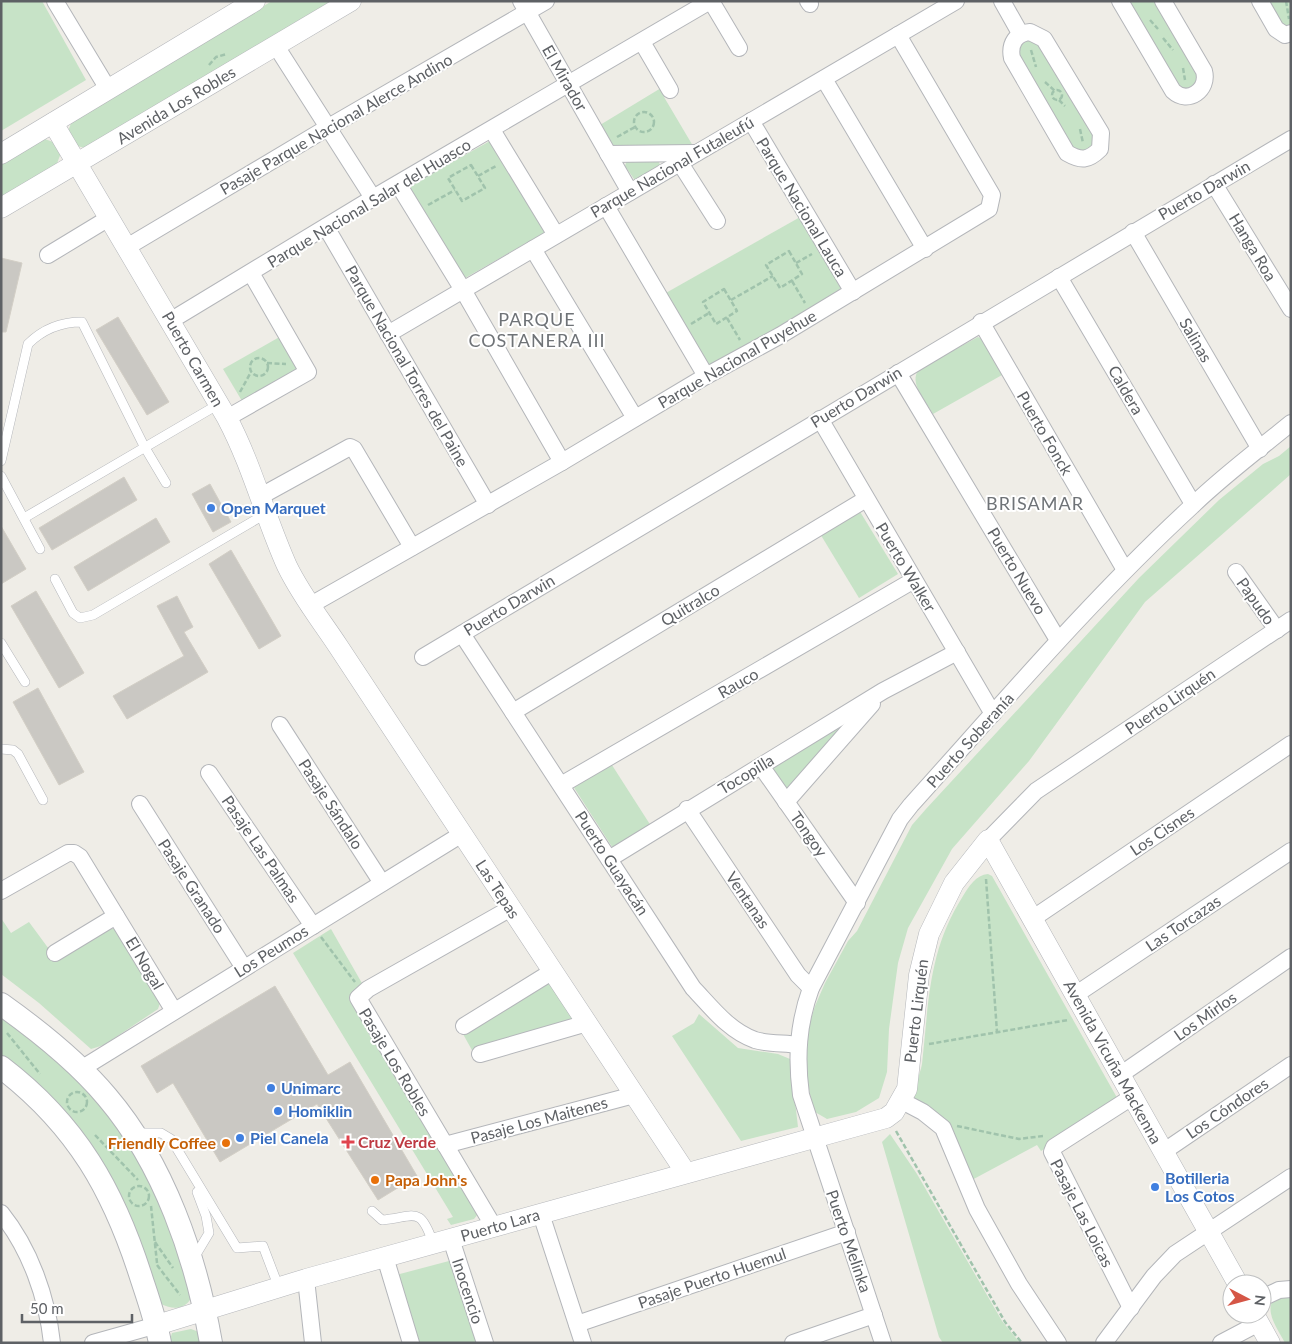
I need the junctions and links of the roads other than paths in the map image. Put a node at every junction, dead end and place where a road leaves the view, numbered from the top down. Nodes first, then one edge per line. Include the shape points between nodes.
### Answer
1 (55, 1) edge
2 (255, 1) edge
3 (350, 1) edge
4 (546, 1) edge
5 (711, 1) edge
6 (956, 1) edge
7 (1002, 1) edge
8 (1120, 1) edge
9 (1162, 1) edge
10 (1260, 1) edge
11 (524, 7) edge
12 (1023, 33) junction
13 (1291, 33) edge
14 (898, 35) junction
15 (642, 42) junction
16 (276, 46) junction
17 (739, 48) dead end
18 (824, 79) junction
19 (569, 85) junction
20 (108, 90) junction
21 (670, 90) dead end
22 (751, 121) junction
23 (54, 123) junction
24 (327, 128) junction
25 (492, 130) junction
26 (1290, 141) edge
27 (606, 150) junction
28 (696, 153) junction
29 (1, 154) edge
30 (77, 163) junction
31 (680, 163) junction
32 (398, 184) junction
33 (1214, 184) junction
34 (630, 192) junction
35 (373, 198) junction
36 (606, 206) junction
37 (1, 208) edge
38 (110, 218) junction
39 (717, 221) dead end
40 (326, 227) junction
41 (1132, 232) junction
42 (556, 236) junction
43 (127, 247) junction
44 (533, 249) junction
45 (925, 249) junction
46 (48, 255) dead end
47 (251, 273) junction
48 (1059, 277) junction
49 (462, 290) junction
50 (853, 292) junction
51 (1291, 309) edge
52 (170, 320) junction
53 (981, 322) junction
54 (388, 334) junction
55 (898, 373) junction
56 (706, 376) junction
57 (228, 407) junction
58 (635, 418) junction
59 (820, 419) junction
60 (1291, 423) edge
61 (144, 446) junction
62 (1260, 449) junction
63 (1, 461) edge
64 (562, 462) junction
65 (1, 476) edge
66 (166, 484) dead end
67 (866, 499) junction
68 (264, 504) junction
69 (1193, 504) junction
70 (488, 505) junction
71 (24, 518) junction
72 (412, 547) junction
73 (40, 549) dead end
74 (1125, 570) junction
75 (1236, 572) dead end
76 (55, 579) dead end
77 (914, 580) junction
78 (309, 606) junction
79 (1286, 625) edge
80 (462, 634) junction
81 (1058, 640) junction
82 (1, 643) edge
83 (956, 652) junction
84 (423, 657) dead end
85 (25, 682) dead end
86 (883, 691) junction
87 (513, 712) junction
88 (993, 714) junction
89 (280, 725) dead end
90 (1291, 744) edge
91 (1, 749) edge
92 (761, 766) junction
93 (209, 773) dead end
94 (561, 785) junction
95 (43, 800) dead end
96 (786, 802) junction
97 (140, 804) dead end
98 (687, 809) junction
99 (462, 834) junction
100 (988, 840) junction
101 (1291, 851) edge
102 (609, 859) junction
103 (382, 883) junction
104 (1, 891) edge
105 (856, 903) junction
106 (511, 908) junction
107 (116, 916) junction
108 (1032, 919) junction
109 (312, 926) junction
110 (54, 953) dead end
111 (1291, 957) edge
112 (244, 968) junction
113 (553, 971) junction
114 (811, 988) junction
115 (1075, 995) junction
116 (1, 1004) edge
117 (174, 1011) junction
118 (587, 1023) junction
119 (464, 1026) dead end
120 (798, 1045) junction
121 (480, 1054) dead end
122 (1291, 1065) edge
123 (1, 1067) edge
124 (81, 1069) junction
125 (1120, 1075) junction
126 (634, 1095) junction
127 (1132, 1097) junction
128 (902, 1101) junction
129 (134, 1133) junction
130 (814, 1139) junction
131 (445, 1145) junction
132 (1163, 1152) junction
133 (686, 1173) junction
134 (1291, 1177) edge
135 (197, 1183) junction
136 (1272, 1189) junction
137 (1291, 1195) edge
138 (372, 1211) dead end
139 (541, 1214) junction
140 (3, 1219) edge
141 (494, 1227) junction
142 (846, 1232) junction
143 (1208, 1232) junction
144 (442, 1241) junction
145 (385, 1257) junction
146 (184, 1270) junction
147 (1232, 1274) edge
148 (306, 1279) junction
149 (279, 1288) junction
150 (1291, 1289) edge
151 (1272, 1293) edge
152 (1131, 1308) junction
153 (204, 1312) junction
154 (874, 1315) junction
155 (577, 1324) junction
156 (1248, 1324) edge
157 (1260, 1324) edge
158 (158, 1334) edge
159 (52, 1343) edge
160 (93, 1343) edge
161 (211, 1343) edge
162 (313, 1343) edge
163 (411, 1343) edge
164 (485, 1343) edge
165 (583, 1343) edge
166 (793, 1343) edge
167 (884, 1343) edge
168 (1058, 1343) edge
169 (1104, 1343) edge
170 (1221, 1343) edge
171 (1270, 1343) edge

1 - 20 street
2 - 20 street
3 - 16 street, Avenida Los Robles
4 - 11 street, Pasaje Parque Nacional Alerce Andino
5 - 15 street, Parque Nacional Salar del Huasco
5 - 17 street
6 - 14 street, Parque Nacional Futaleufú
7 - 12 street
8 - 9 street via 1173,91 1178,96 1188,97 1201,90 1206,78
10 - 13 street via 1276,29 1285,34
11 - 19 street, El Mirador
11 - 24 street, Pasaje Parque Nacional Alerce Andino
12 - 12 street via 1037,34 1044,39 1100,133 1100,149 1085,160 1067,153 1012,58 1012,44
14 - 18 street, Parque Nacional Futaleufú
14 - 45 street, Parque Nacional Puyehue via 992,195 992,204 985,213
15 - 19 street, Parque Nacional Salar del Huasco
15 - 21 street
16 - 24 street
16 - 30 street, Avenida Los Robles
18 - 22 street, Parque Nacional Futaleufú
18 - 45 street
19 - 25 street, Parque Nacional Salar del Huasco
19 - 27 street, El Mirador
20 - 23 street
22 - 28 street, Parque Nacional Futaleufú
22 - 50 street, Parque Nacional Lauca
23 - 29 street
23 - 30 street, Puerto Carmen
24 - 35 street
24 - 43 street, Pasaje Parque Nacional Alerce Andino
25 - 32 street, Parque Nacional Salar del Huasco
25 - 42 street
26 - 33 street, Puerto Darwin
27 - 28 street
27 - 34 street, El Mirador
28 - 31 street, Parque Nacional Futaleufú
30 - 37 street, Avenida Los Robles
30 - 38 street, Puerto Carmen
31 - 34 street, Parque Nacional Futaleufú
31 - 39 street
32 - 35 street, Parque Nacional Salar del Huasco
32 - 49 street
33 - 41 street, Puerto Darwin
33 - 51 street, Hanga Roa
34 - 36 street, Parque Nacional Futaleufú
35 - 40 street, Parque Nacional Salar del Huasco
36 - 42 street, Parque Nacional Futaleufú
36 - 56 street
38 - 43 street, Puerto Carmen
38 - 46 street
40 - 47 street, Parque Nacional Salar del Huasco
40 - 54 street, Parque Nacional Torres del Paine
41 - 48 street, Puerto Darwin
41 - 62 street, Salinas
42 - 44 street, Parque Nacional Futaleufú
43 - 52 street, Puerto Carmen
44 - 49 street, Parque Nacional Futaleufú
44 - 58 street
45 - 50 street, Parque Nacional Puyehue
47 - 52 street, Parque Nacional Salar del Huasco
47 - 57 street via 308,372
48 - 53 street, Puerto Darwin
48 - 69 street, Caldera
49 - 54 street, Parque Nacional Futaleufú
49 - 64 street
50 - 56 street, Parque Nacional Puyehue
52 - 57 street, Puerto Carmen
53 - 55 street, Puerto Darwin
53 - 74 street, Puerto Fonck
54 - 70 street, Parque Nacional Torres del Paine
55 - 59 street, Puerto Darwin
55 - 81 street, Puerto Nuevo
56 - 58 street, Parque Nacional Puyehue
57 - 61 lane
57 - 68 street, Puerto Carmen
58 - 64 street, Parque Nacional Puyehue
59 - 67 street, Puerto Walker
59 - 80 street, Puerto Darwin
60 - 62 street, Puerto Soberanía
61 - 63 lane via 82,322 67,322 37,335 28,344
61 - 66 lane
61 - 71 lane
62 - 69 street, Puerto Soberanía
64 - 70 street, Parque Nacional Puyehue
65 - 71 lane
67 - 77 street, Puerto Walker
67 - 87 street, Quitralco
68 - 72 street via 350,447
68 - 76 lane via 94,614 80,618 73,613
68 - 78 street, Puerto Carmen via 287,564
69 - 74 street, Puerto Soberanía
70 - 72 street, Parque Nacional Puyehue
71 - 73 lane
72 - 78 street, Parque Nacional Puyehue
74 - 81 street, Puerto Soberanía
75 - 79 street, Papudo
77 - 83 street, Puerto Walker
77 - 94 street, Rauco
78 - 99 street, Las Tepas
79 - 100 street, Puerto Lirquén via 1036,791
80 - 84 street, Puerto Darwin
80 - 87 street, Puerto Guayacán
81 - 88 street, Puerto Soberanía
82 - 85 lane
83 - 86 street, Tocopilla
83 - 88 street, Puerto Walker
86 - 92 street, Tocopilla
86 - 96 street, Tocopilla
87 - 94 street, Puerto Guayacán
88 - 105 street, Puerto Soberanía via 905,812
89 - 103 street, Pasaje Sándalo
90 - 108 street, Los Cisnes
91 - 95 lane via 18,754
92 - 96 street, Tongoy
92 - 98 street, Tocopilla
93 - 109 street, Pasaje Las Palmas
94 - 102 street, Puerto Guayacán
96 - 105 street, Tongoy
97 - 112 street, Pasaje Granado
98 - 102 street, Tocopilla
98 - 114 street, Ventanas via 798,975
99 - 103 street, Los Peumos
99 - 106 street, Las Tepas
100 - 108 street, Avenida Vicuña Mackenna
100 - 128 street, Puerto Lirquén via 954,883 929,934 919,975 908,1082
101 - 115 street, Las Torcazas
102 - 120 street, Puerto Guayacán via 693,988 710,1007 743,1034 757,1040
103 - 109 street, Los Peumos
104 - 107 street, El Nogal via 68,853 74,853 80,857
105 - 114 street, Puerto Soberanía
106 - 113 street, Las Tepas
106 - 131 street, Pasaje Los Robles via 358,998
107 - 110 street
107 - 117 street, El Nogal
108 - 115 street, Avenida Vicuña Mackenna
109 - 112 street, Los Peumos
111 - 125 street, Los Mirlos
112 - 117 street, Los Peumos
113 - 118 street, Las Tepas
113 - 119 street
114 - 120 street, Puerto Soberanía
115 - 125 street, Avenida Vicuña Mackenna
116 - 124 main road
117 - 124 street, Los Peumos
118 - 121 street
118 - 126 street, Las Tepas
120 - 130 street, Puerto Soberanía via 801,1095
122 - 132 street, Los Cóndores
123 - 158 main road via 61,1124 96,1169 127,1233
124 - 129 main road
125 - 127 street, Avenida Vicuña Mackenna
126 - 131 street, Pasaje Los Maitenes
126 - 133 street, Las Tepas
127 - 132 street, Avenida Vicuña Mackenna
127 - 152 street, Pasaje Las Loicas via 1054,1147 1053,1156
128 - 130 street, Puerto Lara via 886,1118
128 - 168 street via 939,1123 947,1135 977,1208 1019,1284
129 - 135 lane via 161,1133 172,1139
129 - 146 main road via 172,1208
130 - 133 street, Puerto Lara
130 - 142 street, Puerto Melinka
131 - 141 street, Pasaje Los Robles
132 - 143 street, Avenida Vicuña Mackenna
133 - 139 street, Puerto Lara
134 - 136 street
135 - 146 lane via 209,1233
135 - 149 lane via 237,1248 263,1246
136 - 137 street
136 - 143 street
138 - 144 lane via 382,1220 418,1216
139 - 141 street, Puerto Lara
139 - 155 street
140 - 159 street via 24,1248 37,1280
141 - 144 street, Puerto Lara
142 - 154 street, Puerto Melinka
142 - 155 street, Pasaje Puerto Huemul
143 - 147 street, Avenida Vicuña Mackenna
143 - 152 street via 1164,1264
144 - 145 street, Puerto Lara
144 - 164 street, Inocencio
145 - 148 street, Puerto Lara
145 - 163 street
146 - 153 main road
148 - 149 street, Puerto Lara
148 - 162 street
149 - 153 street, Puerto Lara
150 - 151 street
152 - 169 street
153 - 158 street, Puerto Lara
153 - 161 main road
154 - 166 street
154 - 167 street, Puerto Melinka
155 - 165 street
156 - 170 street
157 - 171 street
158 - 160 street, Puerto Lara

